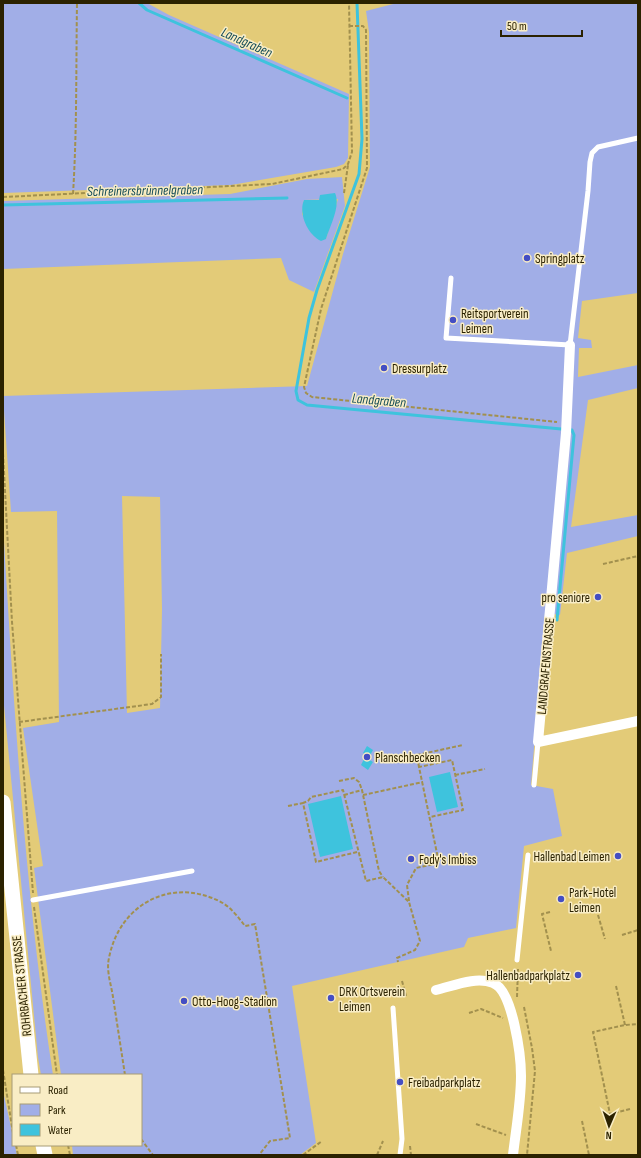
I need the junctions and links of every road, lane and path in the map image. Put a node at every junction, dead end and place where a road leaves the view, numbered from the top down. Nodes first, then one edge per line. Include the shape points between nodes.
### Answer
1 (77, 3) edge
2 (349, 3) edge
3 (349, 26) junction
4 (638, 138) edge
5 (348, 164) junction
6 (344, 193) dead end
7 (73, 194) junction
8 (3, 197) edge
9 (451, 278) dead end
10 (570, 346) junction
11 (567, 427) junction
12 (3, 453) edge
13 (638, 556) edge
14 (603, 564) dead end
15 (161, 654) dead end
16 (638, 720) edge
17 (19, 722) junction
18 (538, 742) junction
19 (463, 745) dead end
20 (419, 767) junction
21 (485, 769) dead end
22 (455, 775) junction
23 (339, 781) dead end
24 (423, 782) junction
25 (534, 785) dead end
26 (362, 790) junction
27 (344, 795) junction
28 (363, 795) junction
29 (3, 802) edge
30 (303, 803) junction
31 (288, 806) dead end
32 (430, 817) junction
33 (357, 852) junction
34 (528, 855) dead end
35 (192, 871) dead end
36 (383, 877) junction
37 (34, 900) junction
38 (410, 902) junction
39 (550, 912) dead end
40 (598, 915) dead end
41 (638, 930) edge
42 (622, 935) dead end
43 (605, 939) dead end
44 (551, 951) dead end
45 (517, 960) dead end
46 (398, 962) dead end
47 (518, 967) dead end
48 (402, 981) dead end
49 (616, 986) dead end
50 (436, 990) dead end
51 (406, 996) dead end
52 (517, 1002) dead end
53 (393, 1008) dead end
54 (469, 1013) dead end
55 (513, 1022) junction
56 (638, 1024) edge
57 (625, 1025) junction
58 (3, 1070) edge
59 (31, 1074) edge
60 (57, 1074) edge
61 (125, 1074) edge
62 (630, 1109) dead end
63 (582, 1121) dead end
64 (476, 1124) dead end
65 (12, 1127) edge
66 (515, 1139) junction
67 (142, 1140) edge
68 (322, 1141) dead end
69 (383, 1141) dead end
70 (153, 1155) edge
71 (259, 1155) edge
72 (303, 1155) edge
73 (377, 1155) edge
74 (400, 1155) edge
75 (513, 1155) edge
76 (589, 1155) edge

1 - 7 path via 77,130
2 - 3 path
3 - 5 path via 352,152
3 - 11 path via 363,26 366,30 367,168 321,309 304,387 306,392 312,397
4 - 10 lane via 598,147 592,153
5 - 6 path
5 - 7 path via 343,169 272,184
7 - 8 path
9 - 10 lane via 446,338
10 - 11 street, LANDGRAFENSTRASSE
11 - 18 street, LANDGRAFENSTRASSE
12 - 17 path via 7,554
13 - 14 path
15 - 17 path via 162,697 152,704
16 - 18 street
17 - 37 path
18 - 25 lane
19 - 20 path via 417,755
20 - 22 path via 452,760
20 - 24 path
21 - 22 path
22 - 32 path via 462,810
23 - 26 path via 354,778
24 - 28 path
24 - 32 path
26 - 27 path
26 - 28 path
27 - 30 path via 343,790 311,797
27 - 33 path
28 - 36 path via 379,871
29 - 59 main road, ROHRBACHER STRASSE
30 - 31 path
30 - 33 path via 316,862
32 - 38 path via 439,863 416,868 407,885
33 - 36 path via 366,881
34 - 45 lane
35 - 37 lane
36 - 38 path
37 - 60 path
38 - 46 path via 420,941 415,950 397,958
39 - 44 path via 542,914
40 - 43 path
41 - 42 path
47 - 52 path
48 - 51 path
49 - 57 path
50 - 55 street via 478,981 495,983 506,995
53 - 74 lane via 402,1140
54 - 55 path via 481,1009
55 - 66 street via 521,1065
56 - 57 path
57 - 62 path via 593,1032 610,1114
58 - 65 path
61 - 71 path via 108,968 113,941 120,928 126,918 141,905 170,893 202,894 221,901 245,926 255,924 290,1138 270,1141
63 - 76 path
64 - 66 path
66 - 75 street
67 - 70 path
68 - 72 path
69 - 73 path

